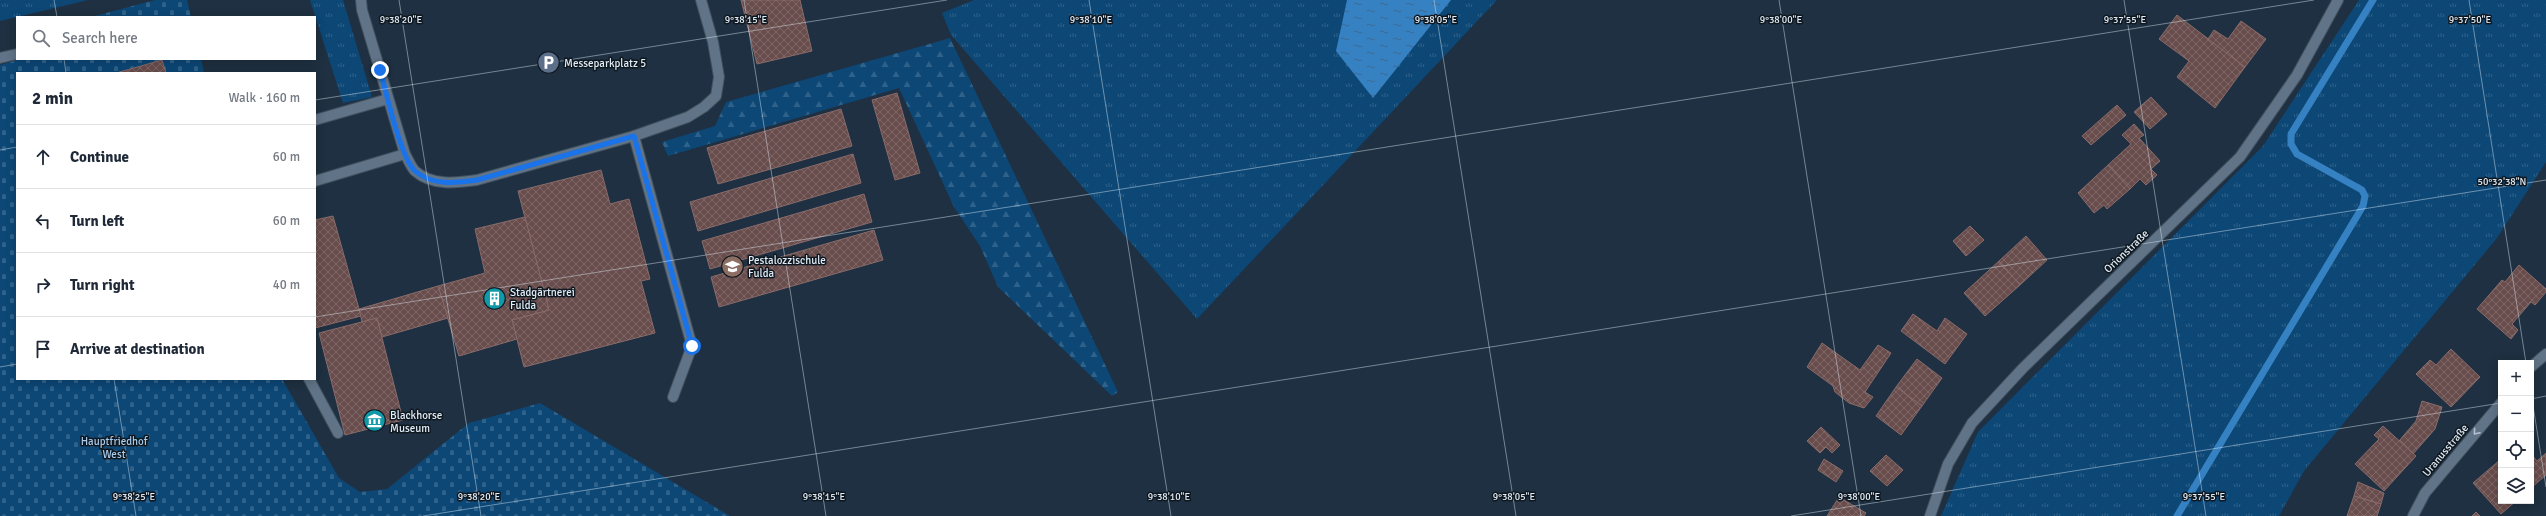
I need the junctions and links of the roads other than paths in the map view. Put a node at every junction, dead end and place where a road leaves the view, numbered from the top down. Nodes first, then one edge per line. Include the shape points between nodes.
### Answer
1 (361, 0) edge
2 (701, 0) edge
3 (2338, 0) edge
4 (16, 54) edge
5 (0, 58) edge
6 (388, 99) junction
7 (316, 120) edge
8 (634, 136) junction
9 (406, 154) junction
10 (316, 181) edge
11 (2546, 354) edge
12 (2534, 364) edge
13 (310, 380) edge
14 (674, 397) dead end
15 (2498, 407) edge
16 (338, 432) dead end
17 (1930, 516) edge
18 (2413, 516) edge

1 - 6 street
2 - 8 street via 719,77 716,96 688,117
3 - 17 street, Orionstraße via 2297,75 2240,157 2023,368 1972,423 1948,464
4 - 5 street
6 - 7 street
6 - 9 street
8 - 9 street via 477,180 455,183 435,181 415,170
8 - 14 street via 692,346
9 - 10 street
11 - 12 street
13 - 16 street
15 -> 18 street, Uranusstraße via 2425,493

